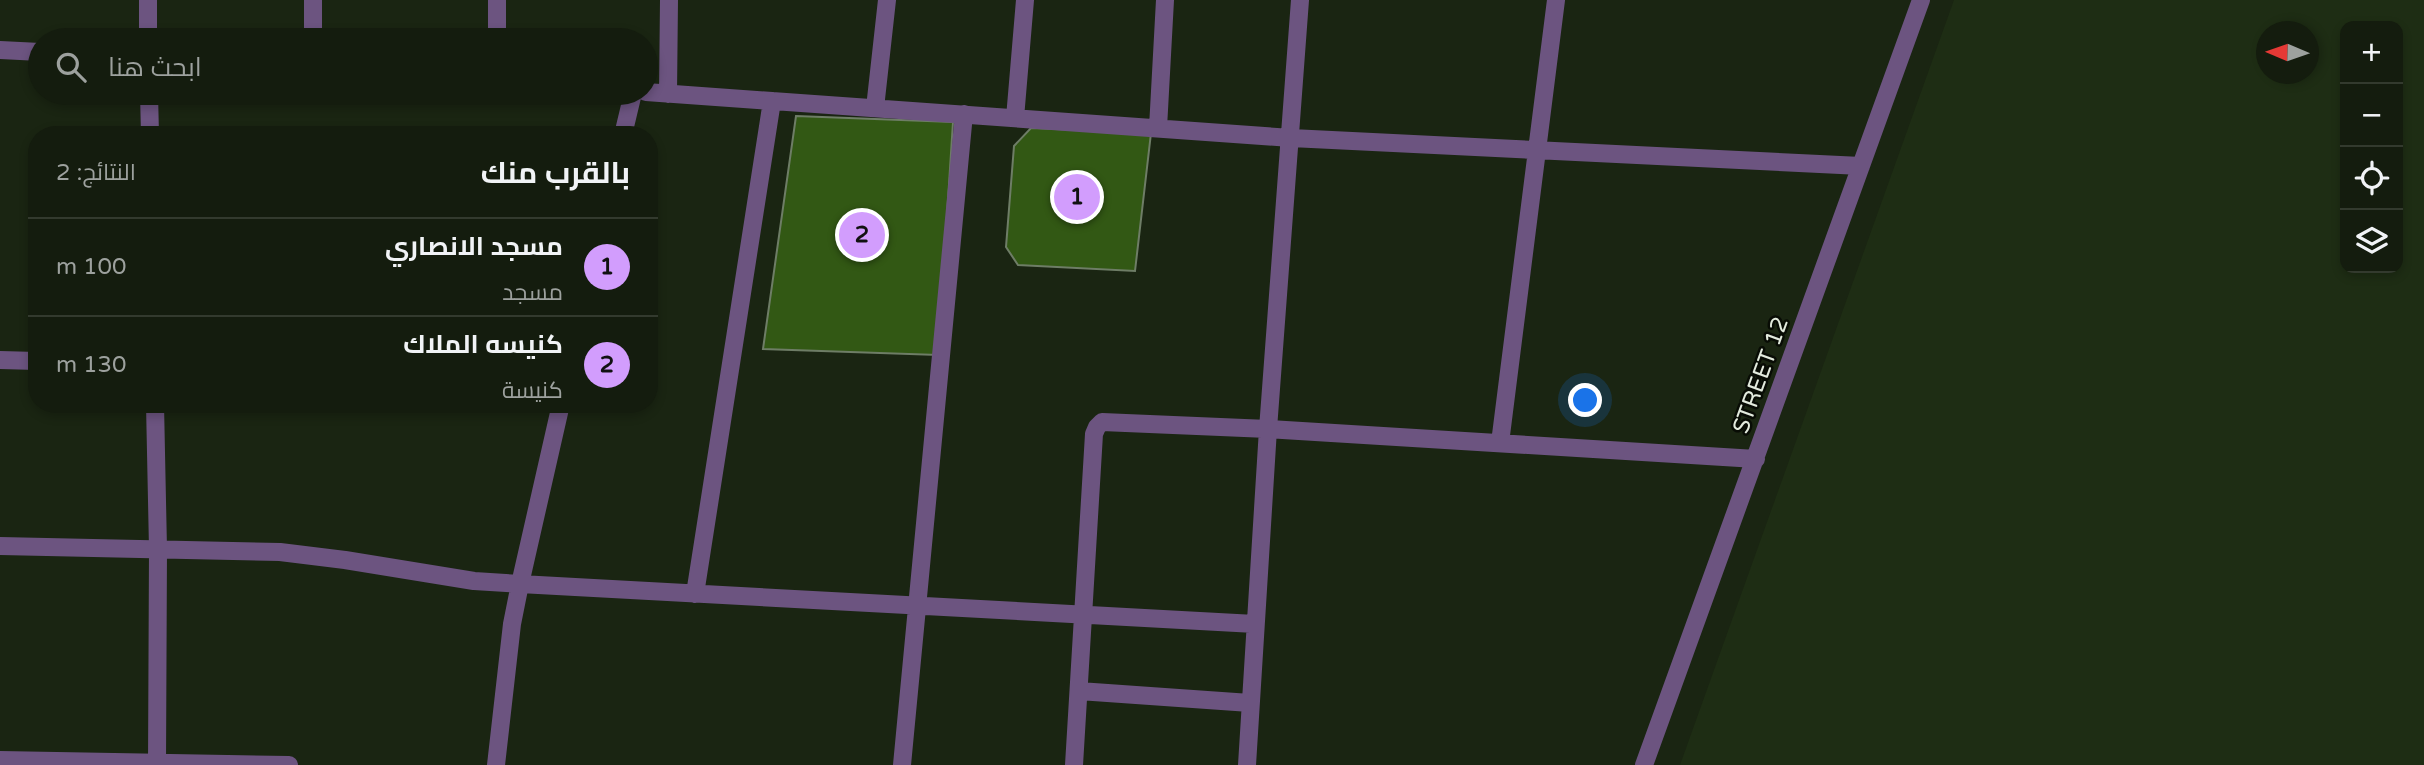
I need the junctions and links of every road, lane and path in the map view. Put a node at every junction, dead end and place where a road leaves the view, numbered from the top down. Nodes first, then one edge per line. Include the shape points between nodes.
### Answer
1 (148, 0) edge
2 (313, 0) edge
3 (497, 0) edge
4 (669, 0) edge
5 (887, 0) edge
6 (1025, 0) edge
7 (1165, 0) edge
8 (1300, 0) edge
9 (1556, 0) edge
10 (1921, 0) edge
11 (148, 28) edge
12 (313, 28) edge
13 (497, 28) edge
14 (0, 50) edge
15 (28, 51) edge
16 (658, 93) edge
17 (668, 94) junction
18 (772, 101) junction
19 (149, 105) edge
20 (630, 105) edge
21 (875, 108) junction
22 (964, 114) junction
23 (1015, 118) junction
24 (150, 126) edge
25 (625, 126) edge
26 (1158, 128) junction
27 (1291, 138) junction
28 (1537, 150) junction
29 (1861, 166) junction
30 (0, 360) edge
31 (28, 361) edge
32 (155, 413) edge
33 (559, 413) edge
34 (1268, 429) junction
35 (1500, 443) junction
36 (1756, 459) junction
37 (0, 547) edge
38 (158, 549) junction
39 (520, 584) junction
40 (695, 594) junction
41 (917, 605) junction
42 (1084, 614) junction
43 (1255, 624) junction
44 (1079, 691) junction
45 (1250, 703) junction
46 (0, 760) edge
47 (157, 763) edge
48 (289, 765) edge
49 (496, 765) edge
50 (902, 765) edge
51 (1074, 765) edge
52 (1247, 765) edge
53 (1644, 765) edge

1 - 11 street
2 - 12 street
3 - 13 street
4 - 17 street
5 - 21 street
6 - 23 street
7 - 26 street
8 - 27 street
9 - 28 street
10 - 29 street, STREET 12
14 - 15 street
16 - 17 street
17 - 18 street
18 - 21 street
18 - 40 street
19 - 24 street
20 - 25 street
21 - 22 street
22 - 23 street
22 - 41 street
23 - 26 street
26 - 27 street
27 - 28 street
27 - 34 street
28 - 29 street
28 - 35 street
29 - 36 street, STREET 12
30 - 31 street
32 - 38 street
33 - 39 street
34 - 35 street
34 - 42 street via 1109,421 1097,427
34 - 43 street
35 - 36 street
36 - 53 street, STREET 12
37 - 38 street
38 - 39 street via 280,552
38 - 47 street
39 - 40 street
39 - 49 street
40 - 41 street
41 - 42 street
41 - 50 street
42 - 43 street
42 - 44 street
43 - 45 street
44 - 45 street
44 - 51 street
45 - 52 street
46 - 47 street
47 - 48 street

